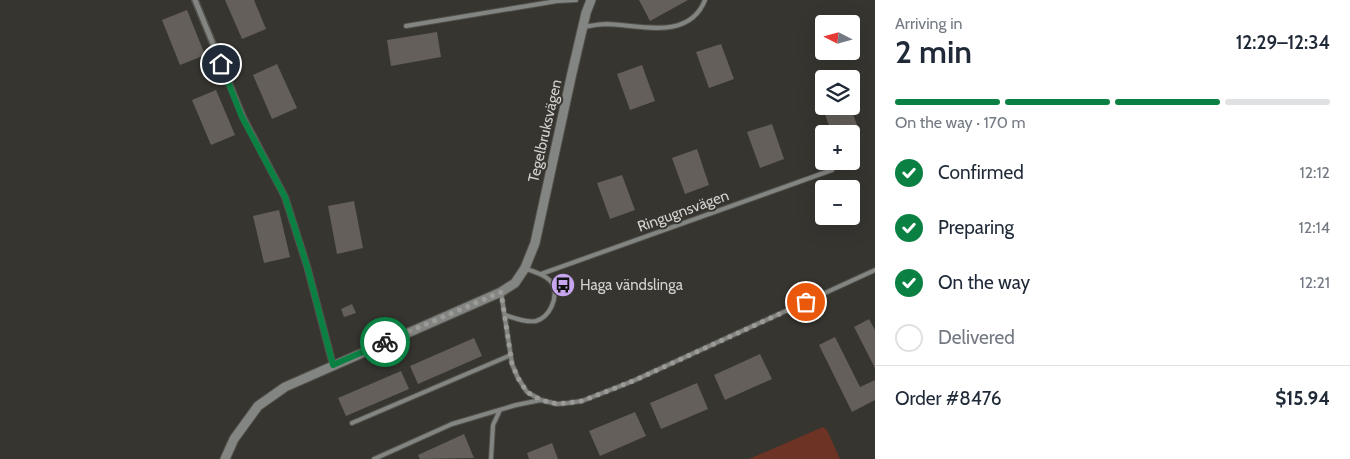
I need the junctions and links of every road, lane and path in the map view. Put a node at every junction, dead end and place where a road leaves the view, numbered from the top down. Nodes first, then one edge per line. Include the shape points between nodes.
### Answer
1 (195, 0) edge
2 (576, 0) edge
3 (591, 0) edge
4 (705, 0) edge
5 (406, 26) dead end
6 (583, 28) junction
7 (832, 170) dead end
8 (525, 268) junction
9 (875, 270) edge
10 (541, 274) junction
11 (501, 292) junction
12 (505, 315) junction
13 (511, 355) junction
14 (333, 365) junction
15 (541, 400) junction
16 (500, 410) junction
17 (352, 423) dead end
18 (225, 459) edge
19 (374, 459) edge
20 (491, 459) edge

1 - 14 street via 242,117 285,197
2 - 5 lane via 557,0
3 - 6 street, Tegelbruksvägen
4 - 6 lane via 695,15 678,26 604,24
6 - 8 street, Tegelbruksvägen via 535,243
7 - 10 lane, Ringugnsvägen
8 - 10 lane
8 - 11 street via 515,283
9 - 15 lane via 633,381 582,401 557,404
10 - 12 lane via 552,285 554,300 548,315 536,321
11 - 12 lane
11 - 14 street
12 - 13 lane
13 - 15 lane via 518,378 527,392
13 - 17 lane
14 - 18 street via 285,387 258,406 234,439
15 - 16 lane
16 - 19 lane via 452,424
16 - 20 lane via 493,424

